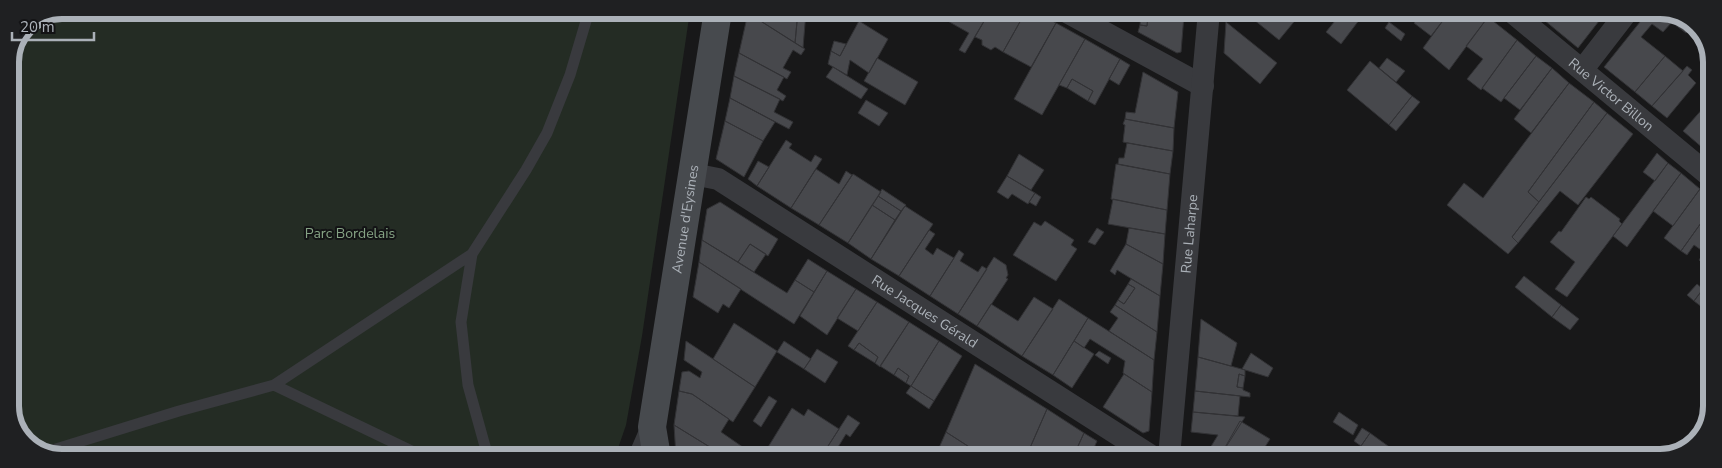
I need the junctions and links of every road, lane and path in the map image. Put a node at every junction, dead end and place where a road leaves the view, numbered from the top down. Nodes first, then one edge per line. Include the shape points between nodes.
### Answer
1 (586, 19) edge
2 (717, 19) edge
3 (1080, 19) edge
4 (1208, 19) edge
5 (1521, 19) edge
6 (1622, 19) edge
7 (1582, 69) junction
8 (1202, 86) junction
9 (1703, 170) edge
10 (693, 174) junction
11 (472, 254) junction
12 (274, 385) junction
13 (652, 427) junction
14 (55, 448) edge
15 (407, 449) edge
16 (486, 449) edge
17 (643, 449) edge
18 (656, 449) edge
19 (1139, 449) edge
20 (1170, 449) edge

1 - 11 lane via 570,75 546,133
2 - 10 street, Avenue d'Eysines
3 - 8 street
4 - 8 street, Rue Laharpe
5 - 7 street, Rue Victor Billon
6 - 7 street
7 - 9 street, Rue Victor Billon
8 - 20 street, Rue Laharpe
10 - 13 street, Avenue d'Eysines
10 - 19 street, Rue Jacques Gérald via 718,179
11 - 12 lane
11 - 16 lane via 461,322 468,385
12 - 14 lane
12 - 15 lane
13 - 17 street, Avenue d'Eysines
13 - 18 street, Avenue d'Eysines

